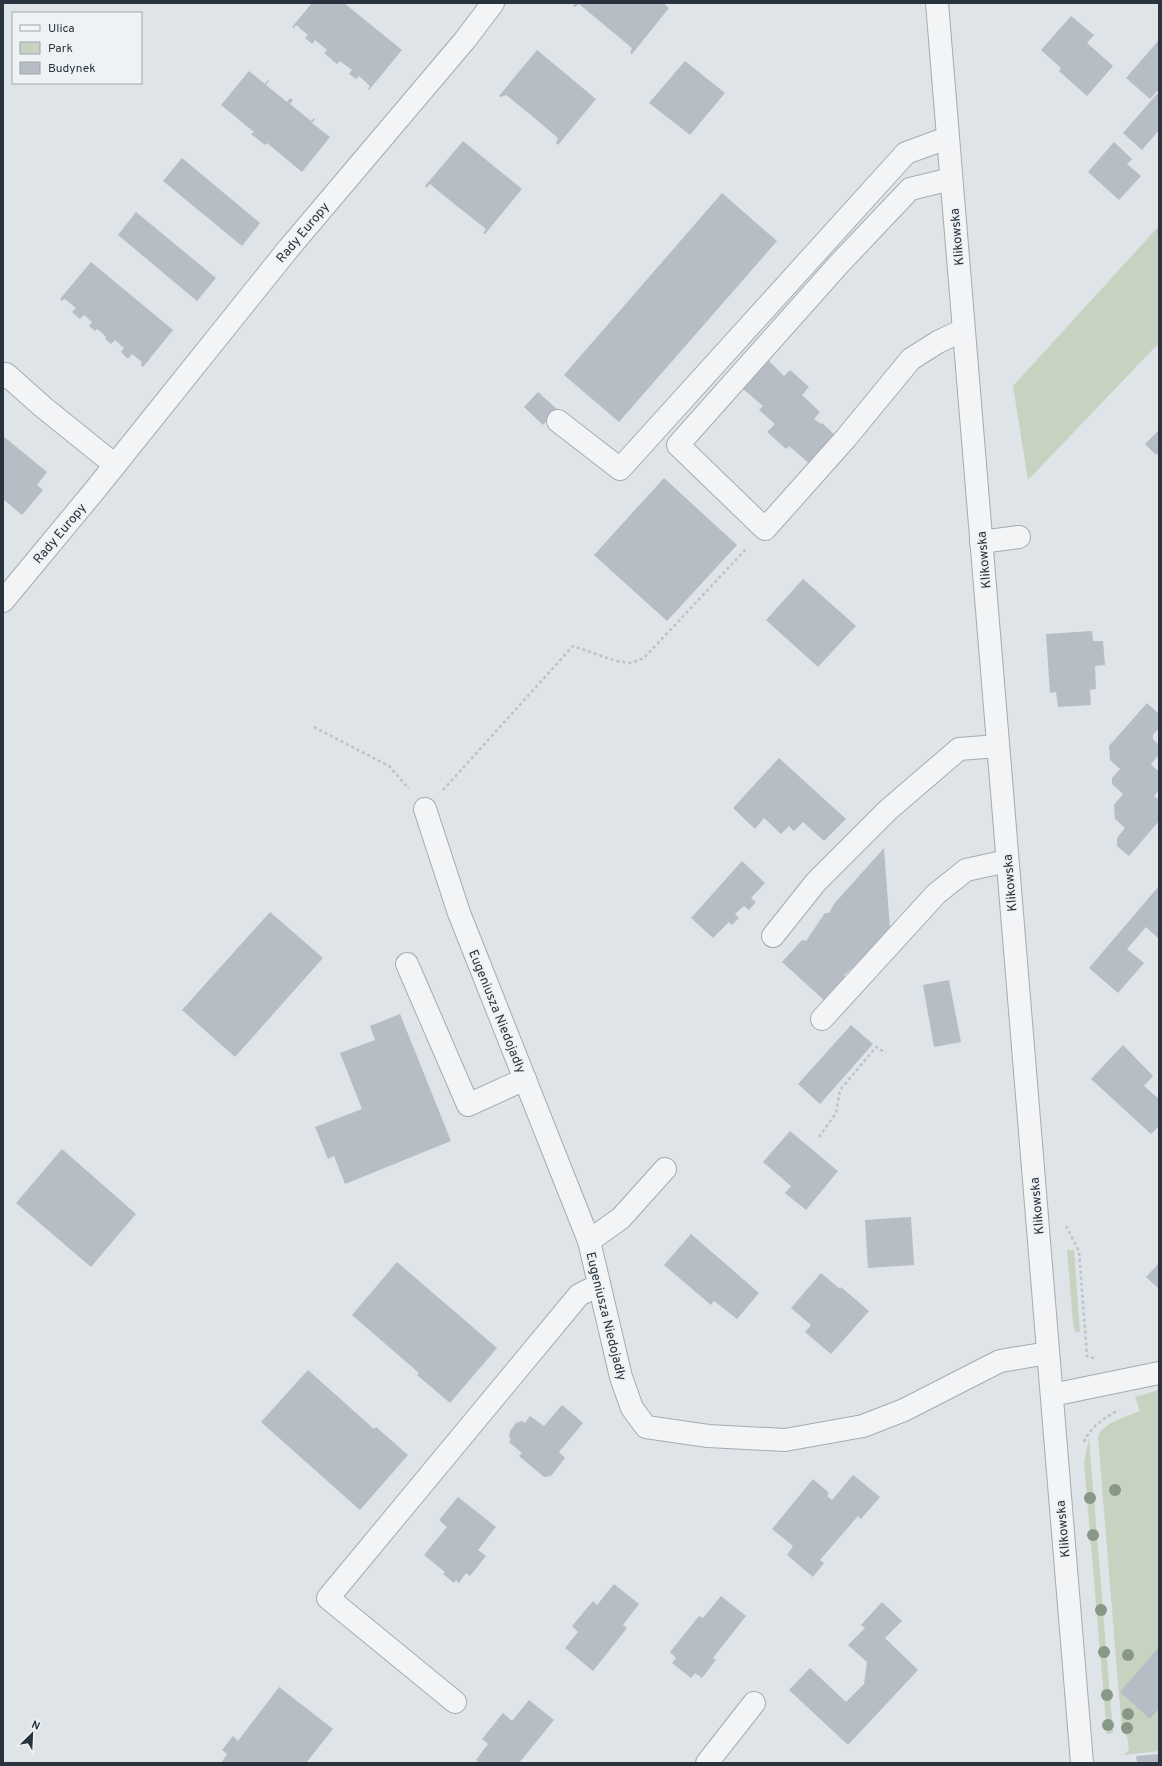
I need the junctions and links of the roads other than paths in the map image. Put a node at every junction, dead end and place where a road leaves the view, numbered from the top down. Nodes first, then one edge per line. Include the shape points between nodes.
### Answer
1 (493, 3) edge
2 (937, 3) edge
3 (947, 138) junction
4 (951, 179) junction
5 (963, 330) junction
6 (3, 377) edge
7 (558, 420) dead end
8 (115, 465) junction
9 (1018, 536) dead end
10 (982, 542) junction
11 (3, 601) edge
12 (998, 746) junction
13 (425, 809) road end
14 (1008, 861) junction
15 (772, 936) dead end
16 (407, 964) dead end
17 (822, 1019) dead end
18 (525, 1079) junction
19 (665, 1169) dead end
20 (589, 1241) junction
21 (599, 1285) junction
22 (1048, 1353) junction
23 (1159, 1373) edge
24 (1052, 1395) junction
25 (455, 1702) dead end
26 (754, 1703) dead end
27 (707, 1763) edge
28 (1082, 1763) edge

1 - 8 street, Rady Europy via 465,40 289,248
2 - 3 street, Klikowska
3 - 4 street, Klikowska
3 - 7 street via 906,153 620,469
4 - 5 street, Klikowska
4 - 5 street via 910,189 839,264 678,445 765,529 846,438 911,359
5 - 10 street, Klikowska
6 - 8 street via 6,374
8 - 11 street, Rady Europy
9 - 10 street
10 - 12 street, Klikowska
12 - 14 street, Klikowska
12 - 15 street via 959,749 888,810 816,882
13 - 18 street, Eugeniusza Niedojadły via 459,913
14 - 17 street via 966,870 936,894
14 - 22 street, Klikowska
16 - 18 street via 468,1105
18 - 20 street, Eugeniusza Niedojadły
19 - 20 street via 621,1218
20 - 21 street, Eugeniusza Niedojadły
21 - 22 street, Eugeniusza Niedojadły via 621,1378 632,1408 646,1427 708,1436 785,1440 863,1426 904,1410 1000,1361
21 - 25 street via 579,1295 328,1598
22 - 24 street, Klikowska
23 - 24 street
24 - 28 street, Klikowska
26 - 27 street

